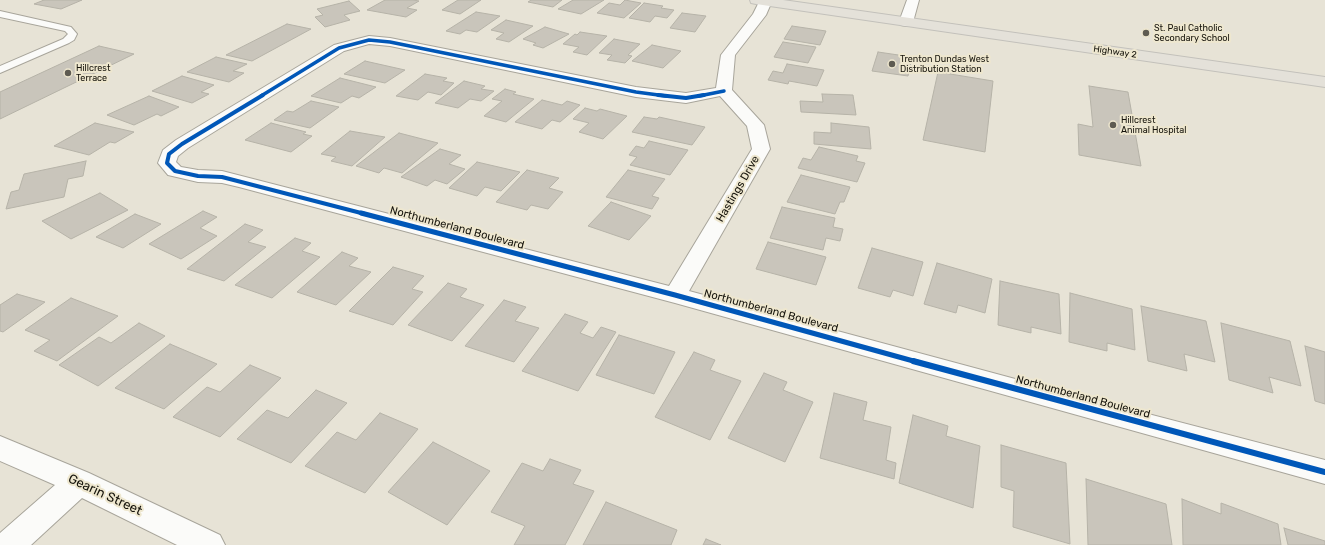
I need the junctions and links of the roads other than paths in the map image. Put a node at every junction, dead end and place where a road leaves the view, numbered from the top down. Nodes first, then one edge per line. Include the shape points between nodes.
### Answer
1 (913, 0) edge
2 (761, 1) edge
3 (0, 14) edge
4 (906, 22) junction
5 (0, 70) edge
6 (1325, 82) edge
7 (724, 91) junction
8 (675, 295) junction
9 (0, 448) edge
10 (1325, 472) edge
11 (79, 482) junction
12 (9, 545) edge
13 (209, 545) edge

1 - 4 street
2 - 4 main road, Highway 2
2 - 7 street via 759,15 728,55
3 - 5 lane via 52,25 73,34 66,41
4 - 6 main road, Highway 2
7 - 8 street, Hastings Drive via 756,125 761,149
7 - 8 street, Northumberland Boulevard via 686,98 636,92 370,40 339,48 169,154 167,163 175,171 198,176 222,177
8 - 10 street, Northumberland Boulevard
9 - 11 street, Gearin Street
11 - 12 street
11 - 13 street, Gearin Street

